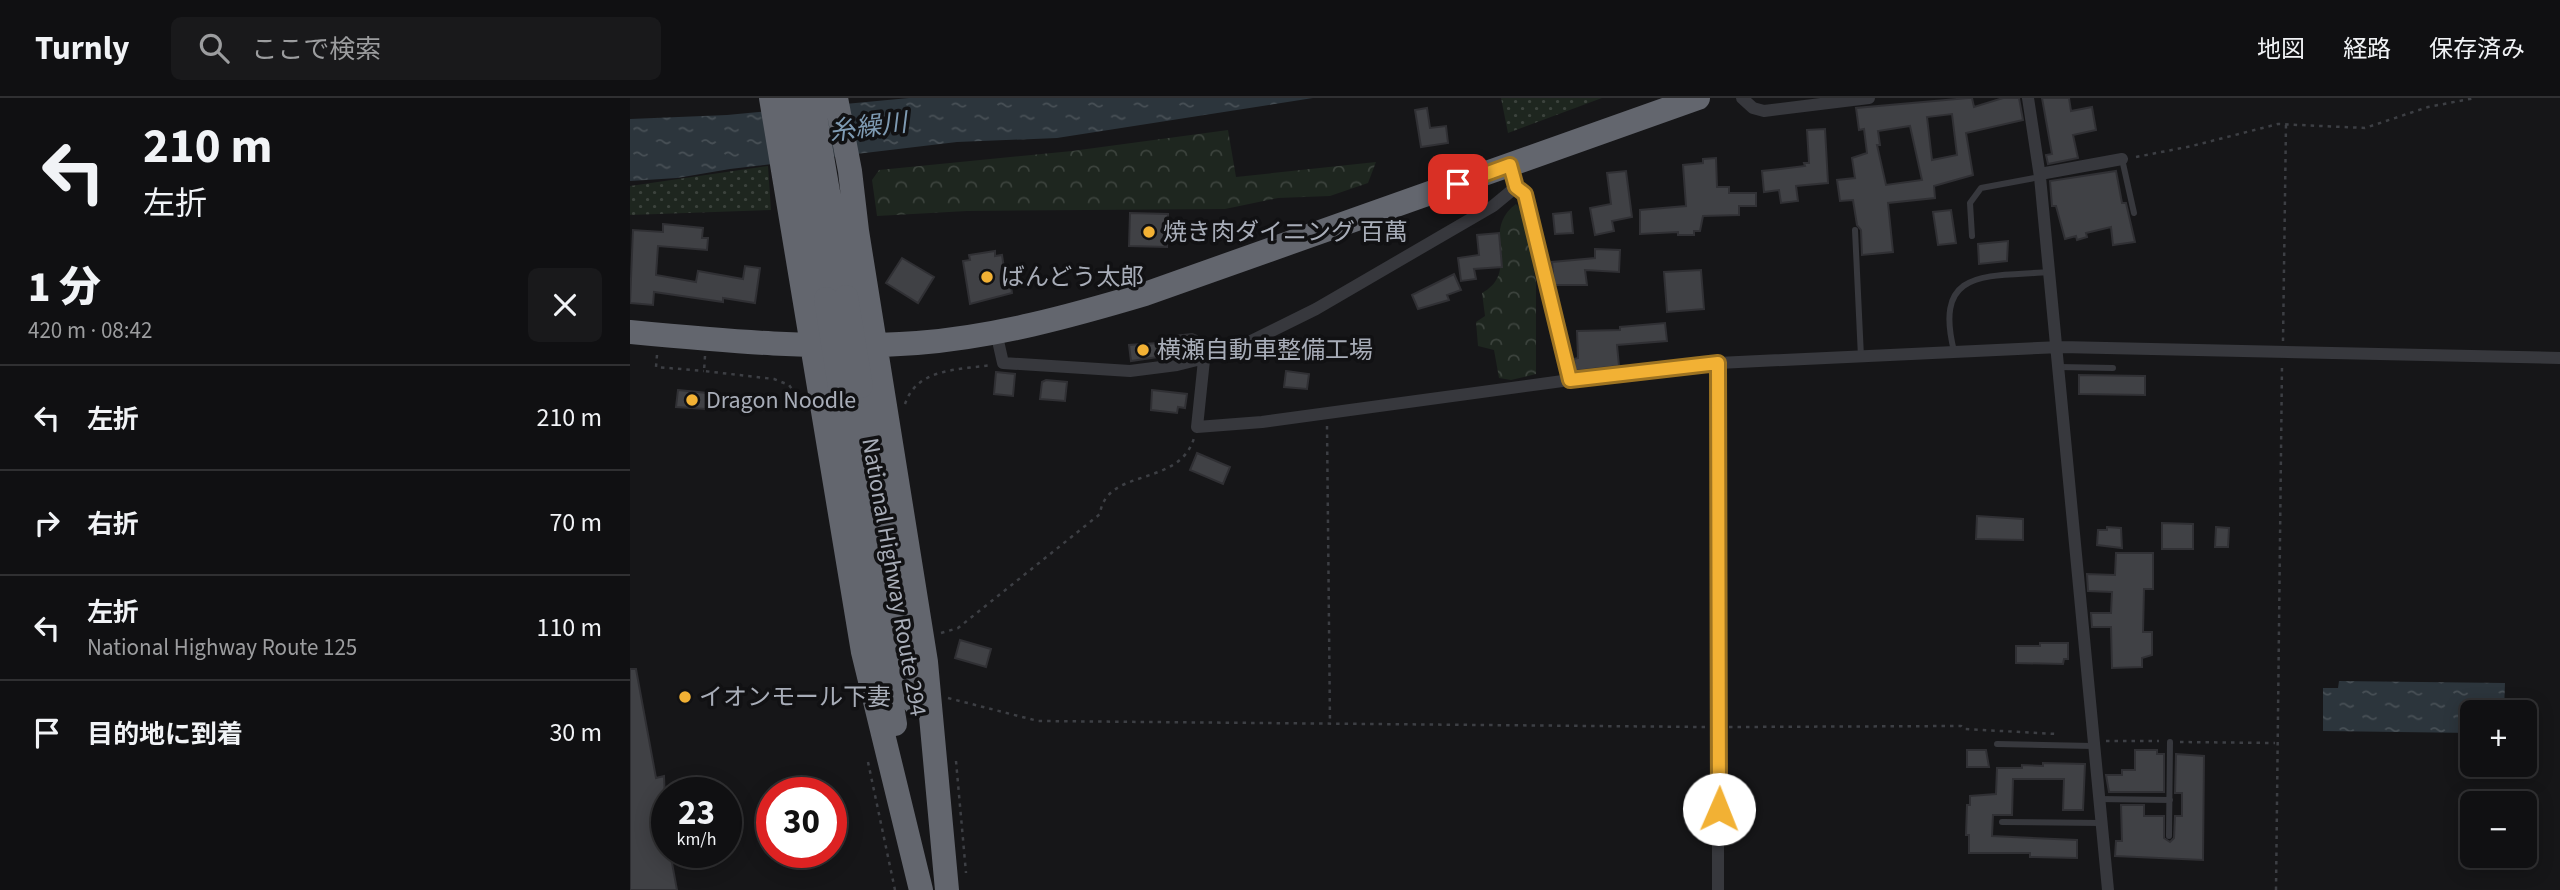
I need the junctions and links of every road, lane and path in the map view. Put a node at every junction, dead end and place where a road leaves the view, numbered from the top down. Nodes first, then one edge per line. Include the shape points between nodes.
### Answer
1 (772, 98) edge
2 (794, 98) edge
3 (812, 98) edge
4 (836, 98) edge
5 (1698, 98) edge
6 (1742, 98) edge
7 (1868, 98) edge
8 (2028, 98) edge
9 (2475, 98) edge
10 (2286, 124) junction
11 (2122, 159) junction
12 (2040, 175) junction
13 (1513, 176) junction
14 (805, 178) junction
15 (2134, 213) dead end
16 (1855, 230) dead end
17 (1972, 236) dead end
18 (2050, 272) junction
19 (630, 332) edge
20 (996, 332) junction
21 (657, 334) junction
22 (707, 339) junction
23 (810, 344) junction
24 (875, 345) junction
25 (2057, 349) junction
26 (2282, 352) junction
27 (1955, 353) junction
28 (1861, 357) junction
29 (2560, 358) edge
30 (1203, 360) junction
31 (1003, 363) junction
32 (1718, 363) junction
33 (2059, 367) junction
34 (2113, 368) dead end
35 (704, 371) junction
36 (1570, 380) junction
37 (851, 386) junction
38 (905, 405) dead end
39 (806, 408) dead end
40 (1326, 413) junction
41 (1197, 427) junction
42 (941, 633) dead end
43 (948, 698) dead end
44 (1330, 724) junction
45 (1720, 727) junction
46 (2092, 741) junction
47 (2170, 741) junction
48 (2276, 743) junction
49 (1997, 744) dead end
50 (866, 749) dead end
51 (2098, 799) junction
52 (2170, 800) junction
53 (2002, 822) dead end
54 (2101, 824) junction
55 (2169, 836) dead end
56 (895, 890) edge
57 (922, 890) edge
58 (947, 890) edge
59 (1717, 890) edge
60 (2108, 890) edge
61 (2276, 890) edge

1 - 14 highway
2 - 14 highway, National Highway Route 294
3 - 14 highway, National Highway Route 294
4 - 24 highway
5 - 13 highway
6 - 7 street via 1764,111
8 - 12 street
9 - 10 path via 2428,107 2365,128
10 - 11 path
10 - 26 path
11 - 12 street
11 - 15 lane
12 - 17 lane via 1981,188 1970,203
12 - 18 street
13 - 20 highway via 1146,294 1058,320
13 - 30 street via 1493,206 1316,309
13 - 36 lane via 1525,194
14 - 23 highway
14 - 37 highway, National Highway Route 294, bridge via 836,298
16 - 28 lane
18 - 25 street
18 - 27 lane via 1984,277 1958,290 1949,303
19 - 21 highway
20 - 24 highway
20 - 31 street
21 - 22 highway
21 - 35 path via 656,367
22 - 23 highway
22 - 35 path
23 - 24 highway
23 - 57 highway via 863,652
24 - 58 highway via 926,662
25 - 26 street
25 - 27 street
25 - 33 street
26 - 29 street
26 - 48 path
27 - 28 street
28 - 32 street
30 - 31 street via 1130,371
30 - 41 street
31 - 38 path via 934,374 918,382
32 - 36 street
32 - 45 street
33 - 34 lane
33 - 46 street
35 - 39 path via 774,379 789,385
36 - 40 street
37 - 57 highway, National Highway Route 294
37 - 58 highway, National Highway Route 294
40 - 41 street
40 - 44 path
41 - 42 path via 1181,463 1110,493 1100,514 958,628
43 - 44 path via 1038,721
44 - 45 path
45 - 46 path via 1961,726
45 - 59 street
46 - 47 path
46 - 49 lane
46 - 51 street
47 - 48 path
47 - 52 lane
48 - 61 path
50 - 56 path
51 - 52 lane
51 - 54 street
52 - 55 lane
53 - 54 lane
54 - 60 street

